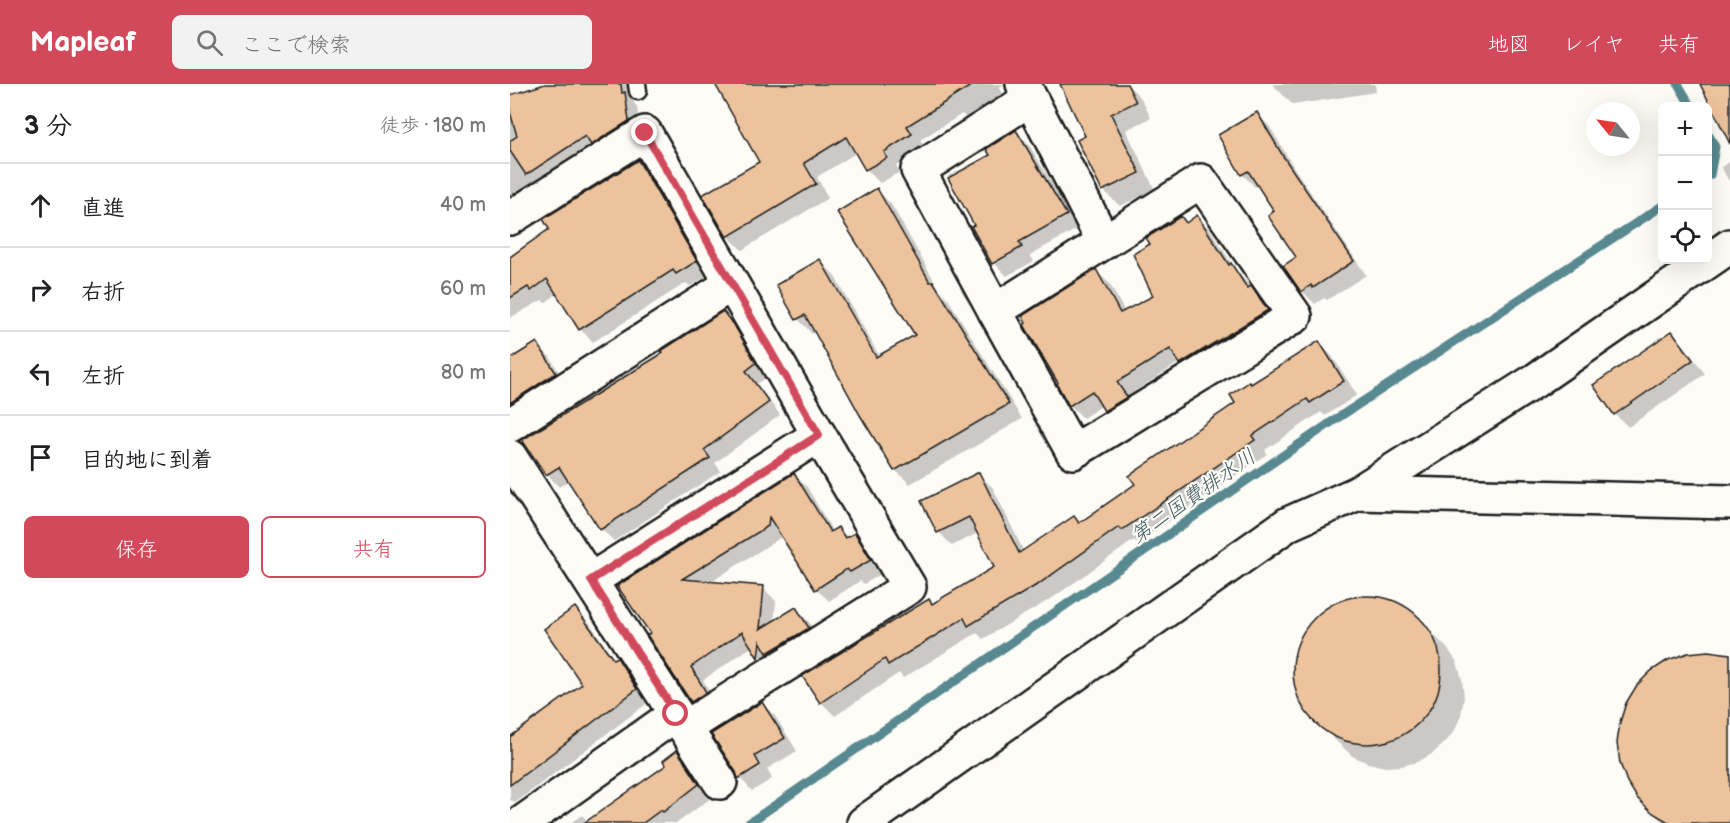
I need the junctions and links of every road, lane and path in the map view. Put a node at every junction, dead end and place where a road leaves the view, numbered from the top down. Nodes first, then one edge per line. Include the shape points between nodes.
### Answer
1 (1026, 91) edge
2 (510, 218) edge
3 (1104, 242) junction
4 (1730, 246) edge
5 (731, 284) junction
6 (995, 311) junction
7 (510, 425) edge
8 (819, 435) junction
9 (510, 457) edge
10 (1358, 493) junction
11 (1730, 502) edge
12 (591, 580) junction
13 (680, 721) junction
14 (720, 782) dead end
15 (522, 823) edge
16 (864, 823) edge

1 - 3 street
1 - 6 street via 918,170
2 - 5 street via 645,133
3 - 6 street
3 - 6 street via 1201,181 1295,315 1073,452
4 - 10 street via 1536,380
5 - 7 street
5 - 8 street
8 - 12 street
8 - 13 street via 909,587
9 - 12 street
10 - 11 street
10 - 16 street via 1288,524
12 - 13 street
13 - 14 street
13 - 15 street

